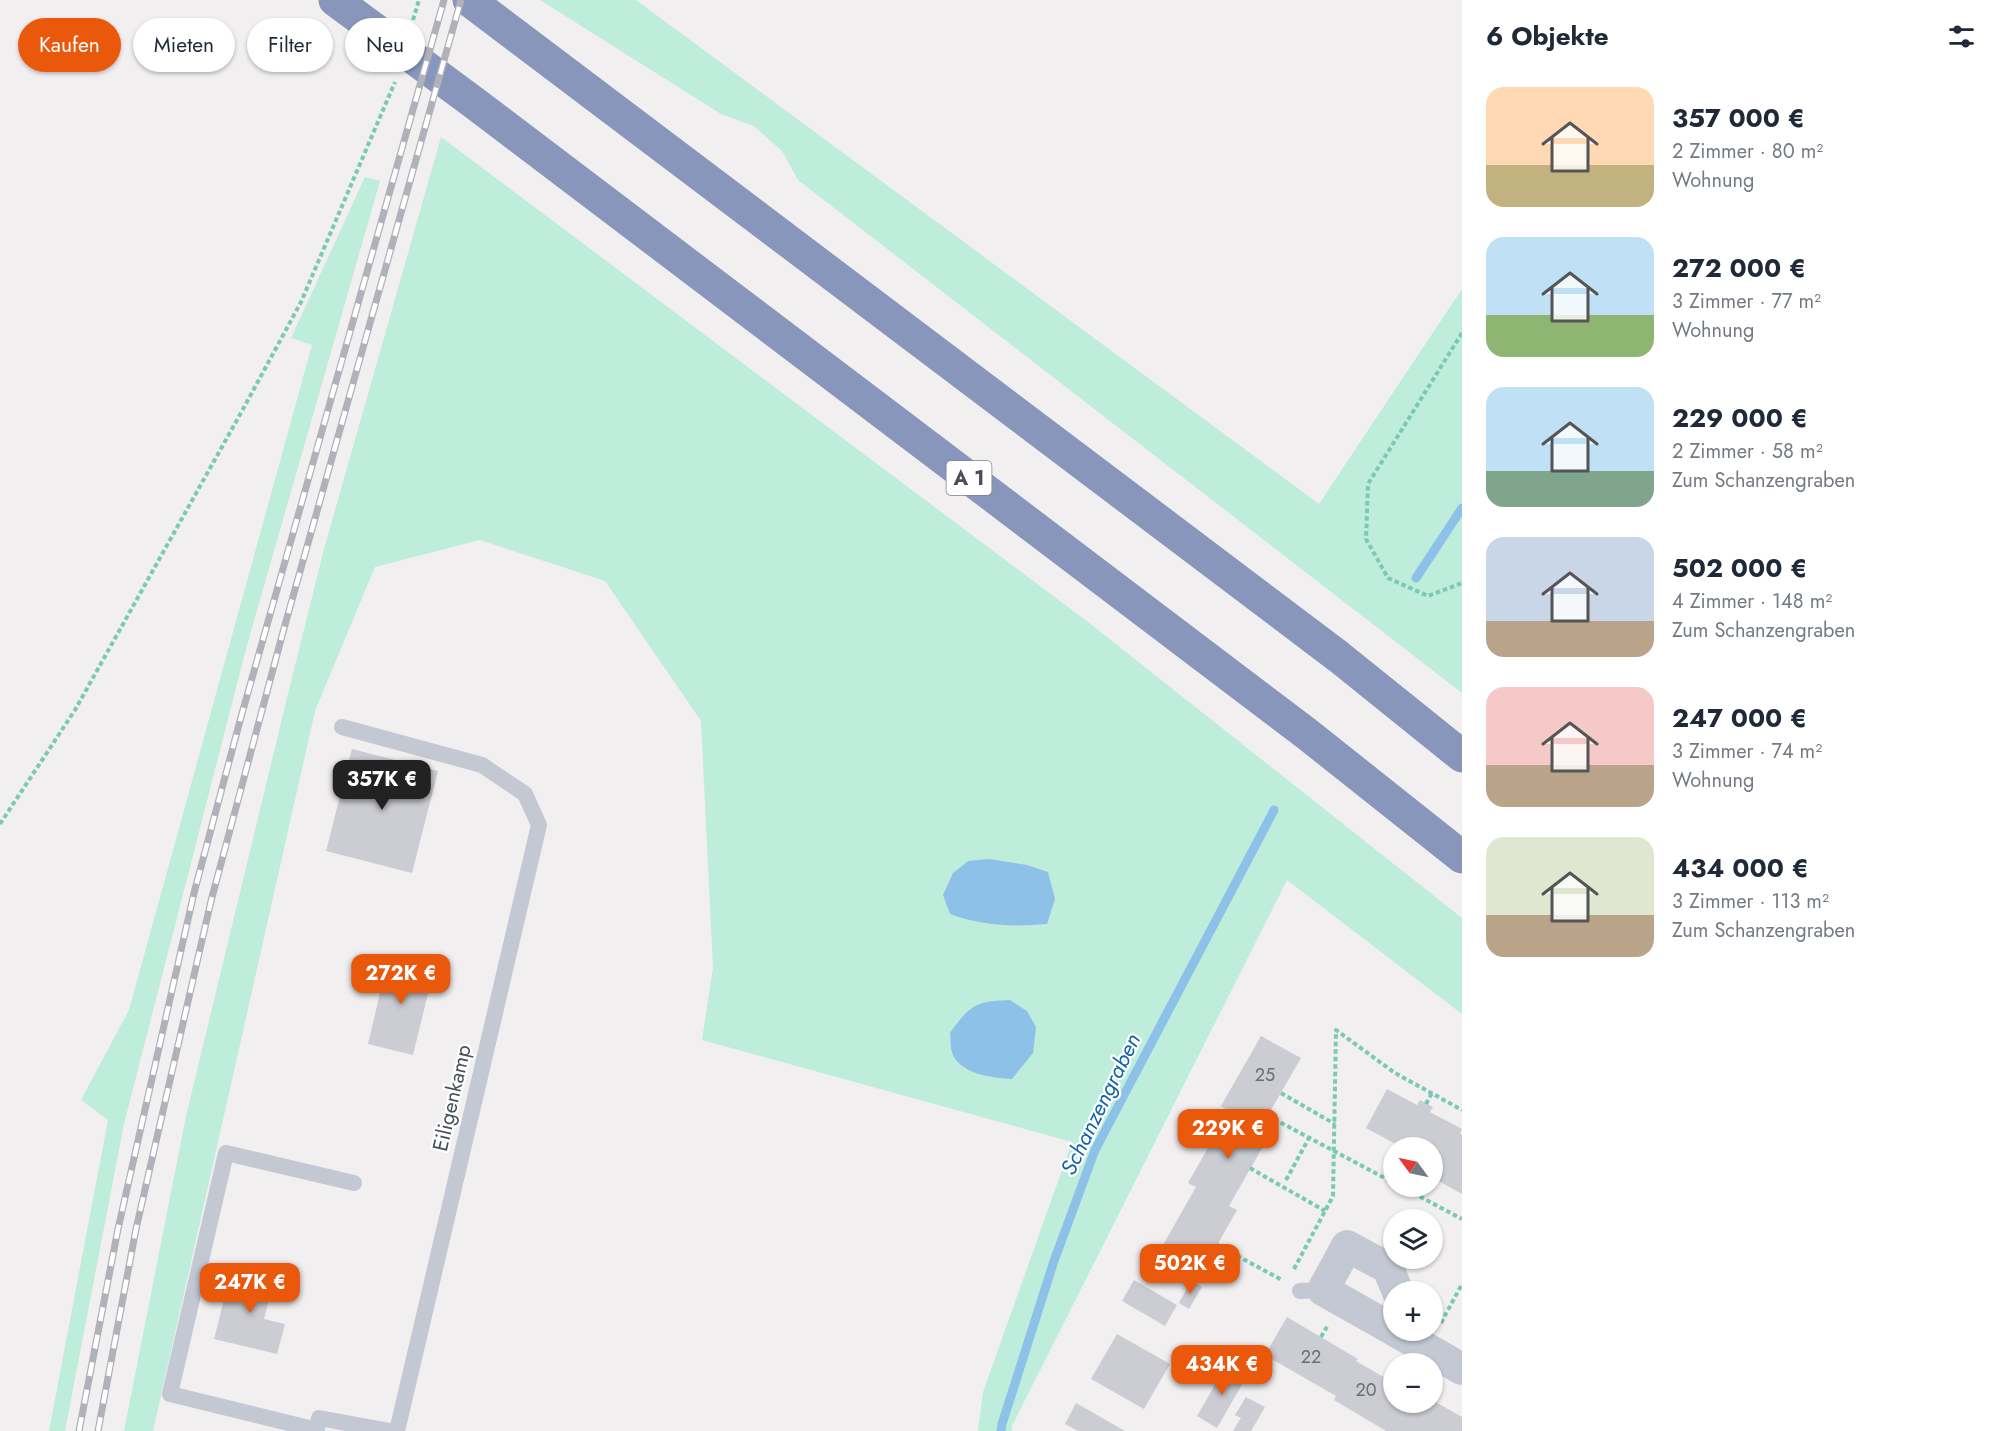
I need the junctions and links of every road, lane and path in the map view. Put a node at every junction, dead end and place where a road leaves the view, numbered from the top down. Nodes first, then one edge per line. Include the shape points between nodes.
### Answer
1 (335, 0) edge
2 (419, 0) edge
3 (468, 0) edge
4 (414, 18) edge
5 (396, 80) dead end
6 (1462, 333) edge
7 (1462, 583) edge
8 (342, 727) dead end
9 (1462, 756) edge
10 (0, 824) edge
11 (1462, 856) edge
12 (1281, 1093) dead end
13 (1432, 1093) junction
14 (1426, 1104) dead end
15 (1462, 1110) edge
16 (1274, 1119) dead end
17 (1335, 1124) junction
18 (1309, 1138) junction
19 (1335, 1152) junction
20 (1250, 1168) dead end
21 (1383, 1177) edge
22 (1286, 1180) dead end
23 (354, 1183) dead end
24 (1421, 1197) edge
25 (1325, 1211) junction
26 (1462, 1219) edge
27 (1217, 1245) dead end
28 (1292, 1272) dead end
29 (1393, 1281) edge
30 (1462, 1284) edge
31 (1303, 1288) junction
32 (1453, 1301) dead end
33 (1383, 1325) edge
34 (1422, 1341) edge
35 (1462, 1369) edge
36 (316, 1430) edge
37 (390, 1431) edge
38 (396, 1431) edge

1 - 11 highway, A 1 via 1307,734
2 - 4 path
3 - 9 highway via 1329,650
5 - 10 path via 290,322 237,422 75,710
6 - 7 path via 1368,484 1366,539 1388,578 1428,596
8 - 38 lane, Eiligenkamp via 482,765 525,794 539,825
12 - 17 path
13 - 14 path
13 - 15 path
13 - 17 path via 1336,1030
16 - 18 path
17 - 19 path
18 - 19 path
18 - 22 path
19 - 21 path
19 - 25 path via 1333,1196
20 - 25 path
23 - 36 lane via 226,1153 170,1394
24 - 26 path
25 - 28 path
27 - 31 path
29 - 31 street via 1388,1268 1347,1246
30 - 32 path
31 - 33 street
34 - 35 street
36 - 37 lane via 319,1418

